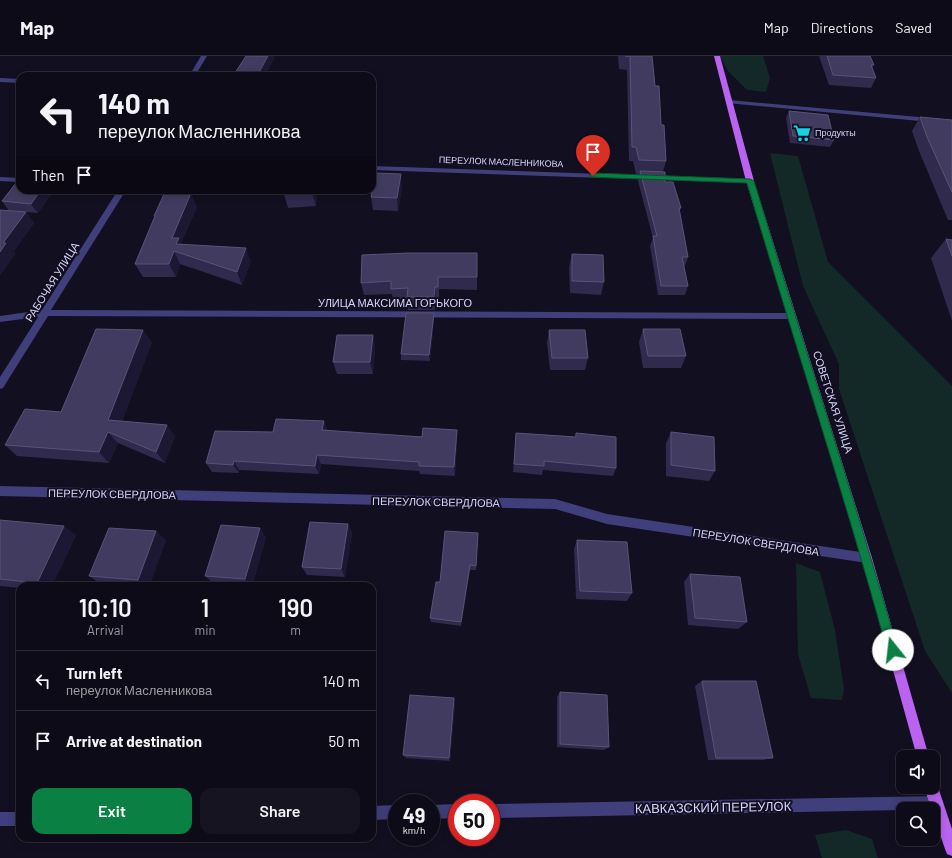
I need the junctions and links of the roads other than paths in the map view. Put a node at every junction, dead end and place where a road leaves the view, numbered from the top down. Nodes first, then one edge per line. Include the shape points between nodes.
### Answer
1 (204, 56) edge
2 (717, 56) edge
3 (194, 72) edge
4 (0, 80) edge
5 (16, 81) edge
6 (729, 102) junction
7 (952, 122) edge
8 (376, 168) edge
9 (0, 179) edge
10 (16, 180) edge
11 (750, 181) junction
12 (120, 194) edge
13 (46, 313) junction
14 (791, 316) junction
15 (0, 319) edge
16 (0, 386) edge
17 (0, 491) edge
18 (867, 558) junction
19 (921, 750) edge
20 (896, 804) edge
21 (500, 811) edge
22 (388, 812) edge
23 (376, 813) edge
24 (940, 814) edge
25 (0, 819) edge
26 (16, 819) edge
27 (952, 849) edge

1 - 3 street
2 - 6 main road, СОВЕТСКАЯ УЛИЦА
4 - 5 street
6 - 7 street
6 - 11 main road, СОВЕТСКАЯ УЛИЦА
8 - 11 street, ПЕРЕУЛОК МАСЛЕННИКОВА
9 - 10 street
11 - 14 main road, СОВЕТСКАЯ УЛИЦА
12 - 13 street, РАБОЧАЯ УЛИЦА
13 - 14 street, УЛИЦА МАКСИМА ГОРЬКОГО
13 - 15 street, УЛИЦА МАКСИМА ГОРЬКОГО
13 - 16 street, РАБОЧАЯ УЛИЦА
14 - 18 main road, СОВЕТСКАЯ УЛИЦА
17 - 18 street, ПЕРЕУЛОК СВЕРДЛОВА via 555,504 607,519
18 - 19 main road, СОВЕТСКАЯ УЛИЦА
20 - 21 street, КАВКАЗСКИЙ ПЕРЕУЛОК
22 - 23 street
24 - 27 main road
25 - 26 street

